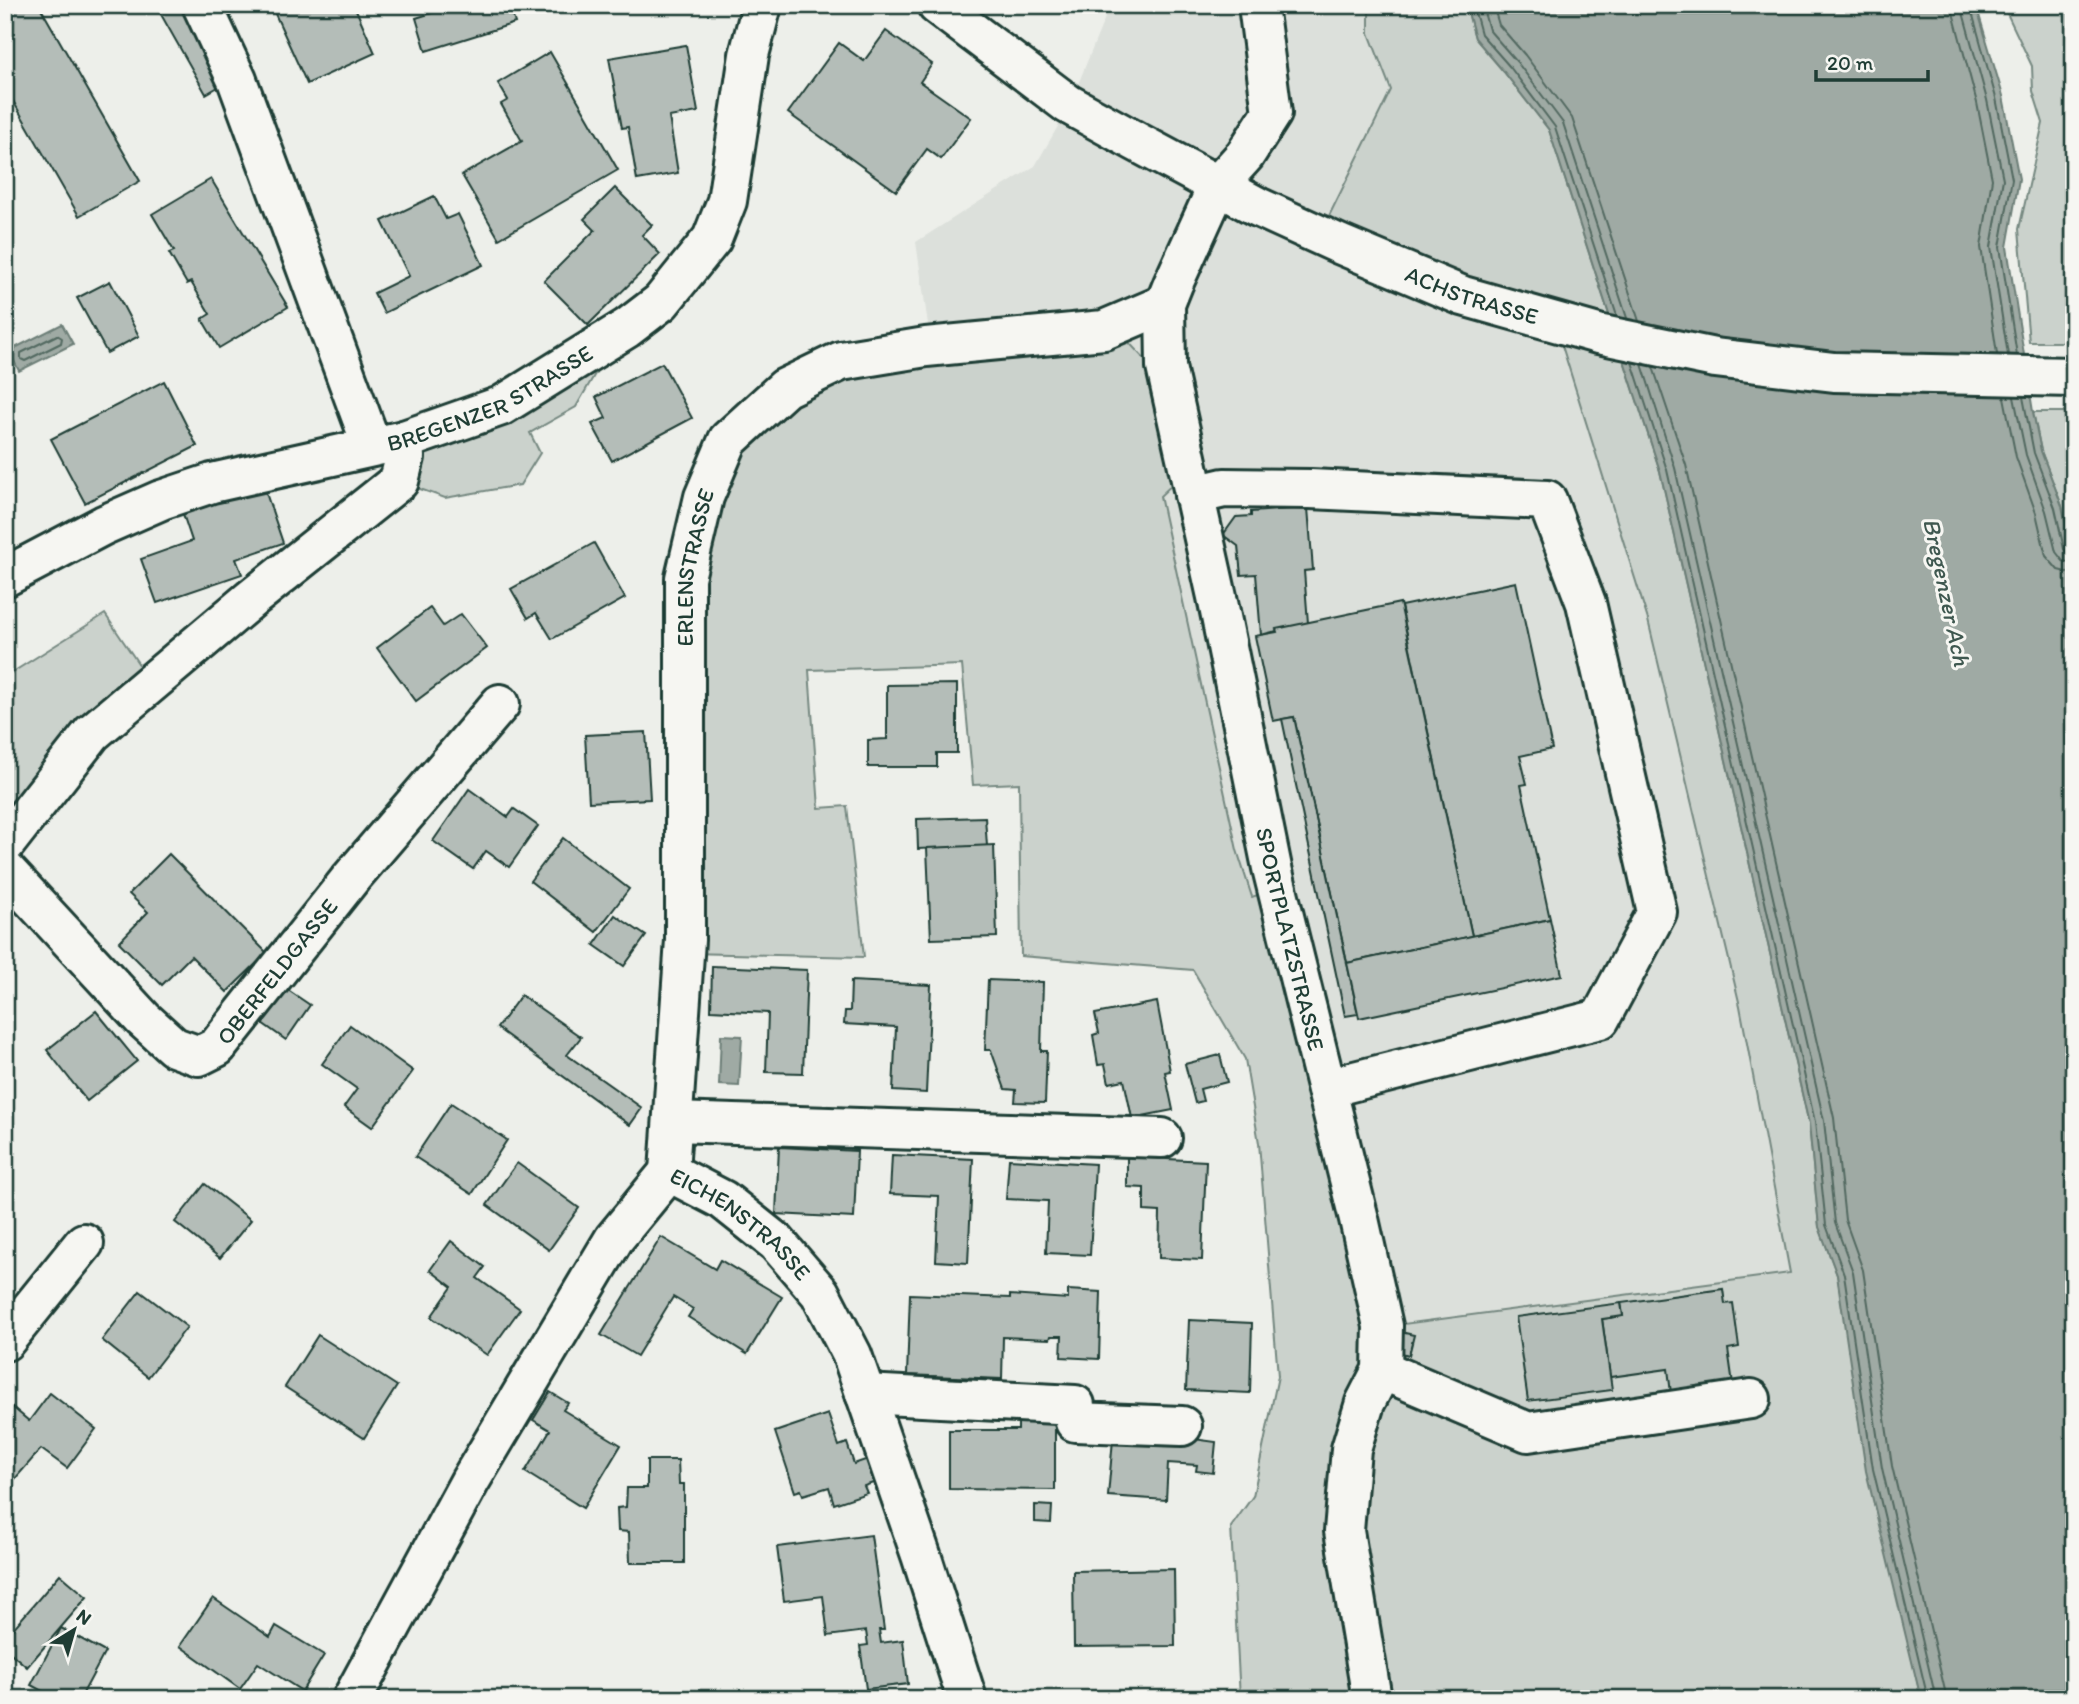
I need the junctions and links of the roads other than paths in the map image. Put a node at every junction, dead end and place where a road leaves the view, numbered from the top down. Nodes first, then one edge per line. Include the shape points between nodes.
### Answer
1 (202, 5) edge
2 (762, 5) edge
3 (937, 5) edge
4 (1258, 5) edge
5 (1218, 185) junction
6 (1165, 304) junction
7 (2074, 377) edge
8 (388, 443) junction
9 (1195, 495) junction
10 (5, 577) edge
11 (500, 704) dead end
12 (5, 844) edge
13 (5, 870) edge
14 (1326, 1088) junction
15 (674, 1122) junction
16 (1162, 1138) dead end
17 (669, 1172) junction
18 (84, 1243) dead end
19 (5, 1341) edge
20 (1382, 1370) junction
21 (865, 1394) junction
22 (1751, 1399) dead end
23 (1182, 1426) dead end
24 (352, 1699) edge
25 (967, 1699) edge
26 (1372, 1699) edge

1 - 8 street
2 - 8 street, BREGENZER STRASSE via 749,55 727,201 712,239 688,271 661,302 627,328 501,406
3 - 5 street, ACHSTRASSE via 1068,104
4 - 5 street, SPORTPLATZSTRASSE via 1272,113 1245,155
5 - 6 street, SPORTPLATZSTRASSE
5 - 7 street, ACHSTRASSE via 1463,296 1598,334 1715,358 1834,372
6 - 9 street, SPORTPLATZSTRASSE via 1166,367
6 - 15 street, ERLENSTRASSE via 1104,330 926,347 841,361 785,388 728,440 704,497 685,578 685,940
8 - 10 street, BREGENZER STRASSE via 161,500
8 - 12 street via 405,457 398,481 92,733
9 - 14 street, SPORTPLATZSTRASSE via 1272,868
9 - 14 street via 1224,488 1310,489 1547,500 1586,603 1657,912 1600,1019
11 - 13 street, OBERFELDGASSE via 351,878 217,1047 199,1056 174,1047 143,1019
14 - 20 street, SPORTPLATZSTRASSE via 1383,1326
15 - 16 street
15 - 17 street, ERLENSTRASSE
17 - 21 street, EICHENSTRASSE via 723,1200 778,1243 820,1293 852,1355
17 - 24 street, EICHENSTRASSE via 614,1239 588,1282 470,1481
18 - 19 street
20 - 22 street via 1528,1432
20 - 26 street, SPORTPLATZSTRASSE via 1365,1403 1351,1449 1344,1531
21 - 23 street via 1075,1405 1075,1422
21 - 25 street, EICHENSTRASSE

